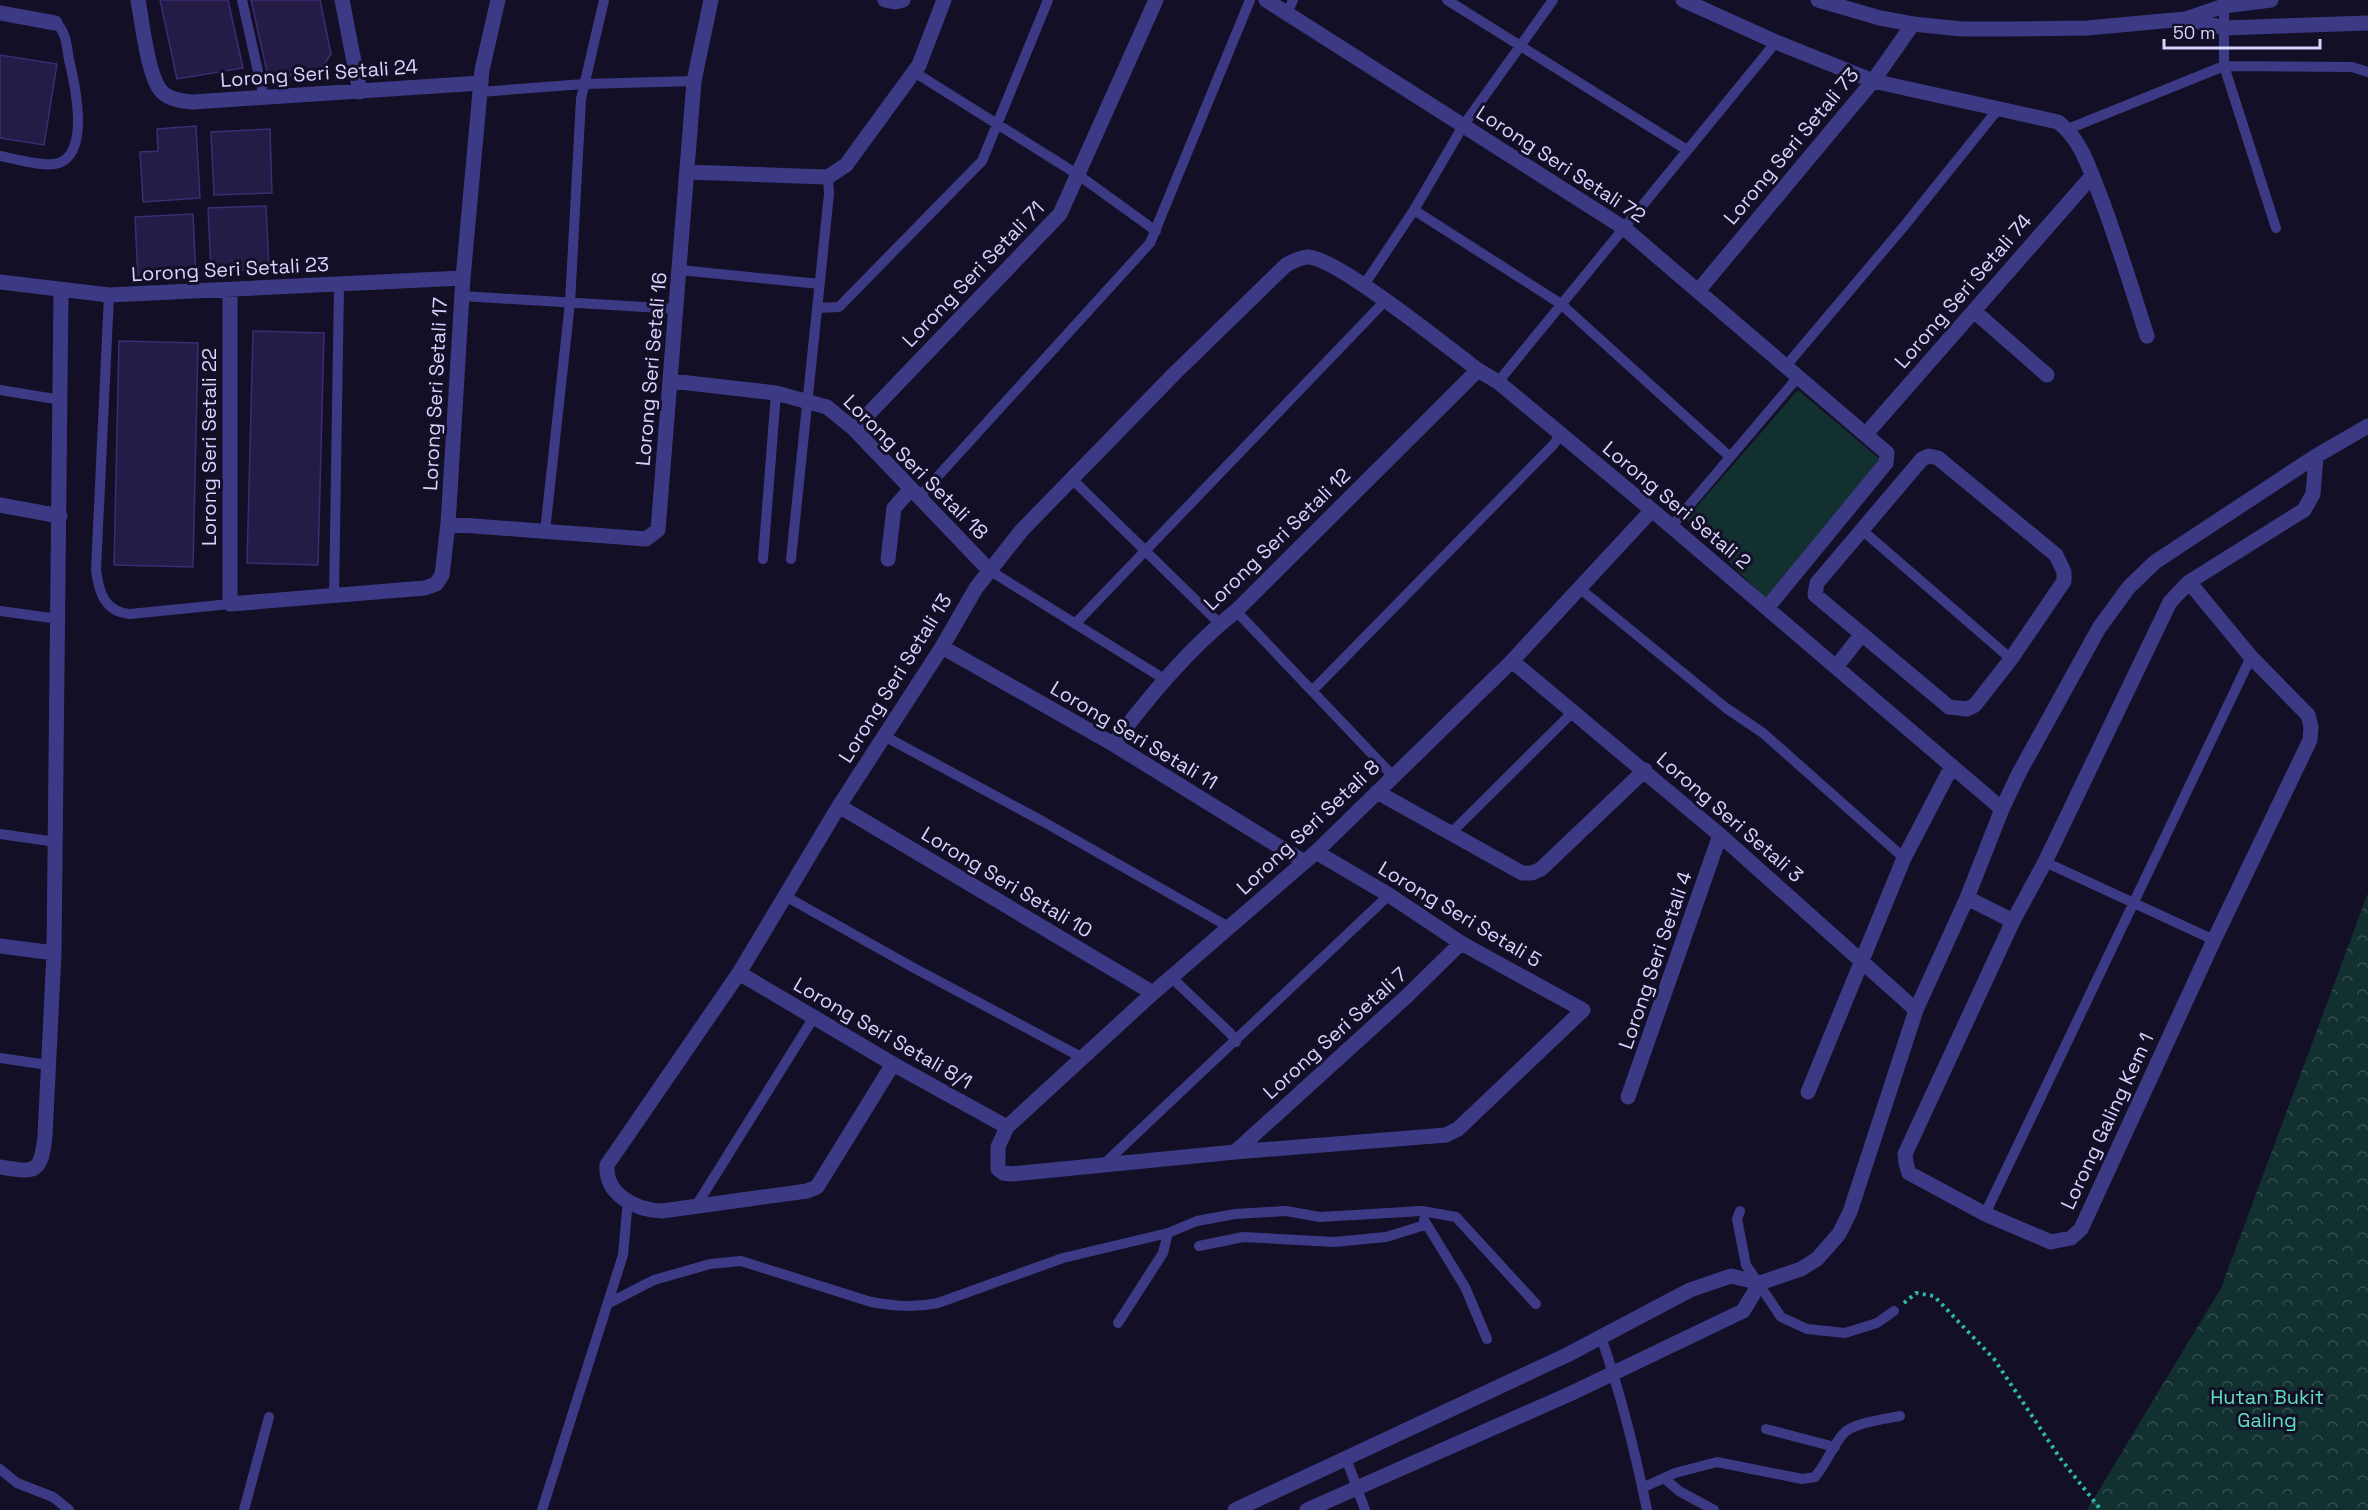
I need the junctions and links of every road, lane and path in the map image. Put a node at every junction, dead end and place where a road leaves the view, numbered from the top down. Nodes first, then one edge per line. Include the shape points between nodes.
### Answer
1 (138, 0) edge
2 (242, 0) edge
3 (342, 0) edge
4 (498, 0) edge
5 (604, 0) edge
6 (711, 0) edge
7 (885, 0) edge
8 (903, 0) edge
9 (944, 0) edge
10 (1048, 0) edge
11 (1156, 0) edge
12 (1250, 0) edge
13 (1266, 0) edge
14 (1447, 0) edge
15 (1553, 0) edge
16 (1683, 0) edge
17 (1818, 0) edge
18 (2271, 0) edge
19 (2224, 6) junction
20 (1290, 7) edge
21 (0, 13) edge
22 (2185, 19) junction
23 (55, 23) joint
24 (2368, 23) edge
25 (1913, 24) junction
26 (2225, 28) junction
27 (1776, 42) junction
28 (1520, 45) junction
29 (2224, 66) junction
30 (914, 72) junction
31 (2368, 72) edge
32 (694, 81) junction
33 (1873, 81) junction
34 (584, 84) junction
35 (481, 87) junction
36 (360, 92) junction
37 (264, 98) junction
38 (1999, 108) junction
39 (998, 124) junction
40 (1463, 126) junction
41 (2067, 129) junction
42 (1687, 150) junction
43 (0, 156) edge
44 (687, 171) junction
45 (1077, 174) junction
46 (2092, 176) junction
47 (828, 177) junction
48 (1414, 210) junction
49 (1624, 228) junction
50 (2276, 228) dead end
51 (1156, 231) junction
52 (1308, 257) joint
53 (680, 270) junction
54 (463, 278) junction
55 (0, 282) edge
56 (820, 284) junction
57 (339, 285) junction
58 (1364, 285) junction
59 (230, 290) junction
60 (61, 291) junction
61 (1698, 291) junction
62 (109, 295) junction
63 (462, 296) junction
64 (1385, 301) junction
65 (570, 303) junction
66 (1561, 304) junction
67 (817, 308) junction
68 (677, 309) junction
69 (1974, 311) junction
70 (2147, 336) dead end
71 (1478, 370) junction
72 (1792, 372) junction
73 (2047, 375) dead end
74 (671, 381) junction
75 (1498, 382) junction
76 (0, 390) edge
77 (776, 393) junction
78 (61, 400) junction
79 (808, 400) junction
80 (2368, 426) edge
81 (854, 429) junction
82 (1561, 434) junction
83 (1866, 435) junction
84 (2316, 456) junction
85 (1730, 457) junction
86 (1072, 479) junction
87 (915, 493) junction
88 (0, 505) edge
89 (1652, 510) junction
90 (60, 516) junction
91 (448, 524) junction
92 (1671, 527) junction
93 (1862, 530) junction
94 (545, 531) junction
95 (1144, 550) junction
96 (763, 559) dead end
97 (791, 559) dead end
98 (888, 559) dead end
99 (989, 570) junction
100 (2189, 582) junction
101 (1578, 587) junction
102 (334, 595) junction
103 (230, 604) junction
104 (1767, 608) junction
105 (0, 611) edge
106 (1236, 611) junction
107 (59, 619) junction
108 (1075, 624) junction
109 (1220, 624) junction
110 (1862, 634) junction
111 (942, 647) junction
112 (2251, 657) junction
113 (2011, 659) junction
114 (1512, 661) junction
115 (1836, 667) junction
116 (1164, 679) junction
117 (1312, 690) junction
118 (1573, 712) junction
119 (884, 736) junction
120 (1113, 744) junction
121 (1952, 766) junction
122 (1645, 770) junction
123 (1393, 776) junction
124 (1377, 792) junction
125 (839, 807) junction
126 (2002, 809) junction
127 (1451, 833) junction
128 (0, 834) edge
129 (1720, 835) junction
130 (56, 842) junction
131 (1316, 852) junction
132 (1904, 858) junction
133 (1304, 862) junction
134 (2045, 862) junction
135 (1389, 895) junction
136 (785, 896) junction
137 (1967, 898) junction
138 (2132, 904) junction
139 (2013, 921) junction
140 (1229, 927) junction
141 (2214, 940) junction
142 (1461, 943) junction
143 (0, 946) edge
144 (54, 953) junction
145 (1861, 961) junction
146 (740, 973) junction
147 (1171, 977) junction
148 (1153, 993) junction
149 (1916, 1010) junction
150 (814, 1017) junction
151 (1236, 1041) junction
152 (0, 1058) edge
153 (1083, 1058) junction
154 (893, 1064) junction
155 (48, 1065) junction
156 (1808, 1092) dead end
157 (1628, 1097) dead end
158 (1007, 1127) junction
159 (1235, 1152) junction
160 (1103, 1165) junction
161 (0, 1167) edge
162 (628, 1200) junction
163 (696, 1206) junction
164 (1422, 1211) junction
165 (1740, 1211) dead end
166 (1985, 1214) junction
167 (1425, 1225) junction
168 (1168, 1233) junction
169 (1199, 1246) dead end
170 (1760, 1283) junction
171 (609, 1303) junction
172 (1536, 1304) dead end
173 (1894, 1311) joint
174 (1118, 1323) dead end
175 (1601, 1337) junction
176 (1487, 1339) dead end
177 (1613, 1373) junction
178 (1900, 1416) dead end
179 (269, 1417) dead end
180 (1766, 1429) dead end
181 (1835, 1447) junction
182 (1346, 1458) junction
183 (0, 1469) edge
184 (1664, 1478) junction
185 (1359, 1487) junction
186 (1642, 1488) junction
187 (69, 1510) edge
188 (244, 1510) edge
189 (542, 1510) edge
190 (1235, 1510) edge
191 (1307, 1510) edge
192 (1365, 1510) edge
193 (1647, 1510) edge
194 (1714, 1510) edge
195 (2102, 1510) edge

1 - 37 street, Lorong Seri Setali 24 via 153,78 162,92 176,100 193,102
2 - 37 lane
3 - 36 street
4 - 35 street, Lorong Seri Setali 17
5 - 34 lane
6 - 32 street, Lorong Seri Setali 16
7 - 8 street
9 - 30 street
10 - 39 lane
11 - 45 street, Lorong Seri Setali 71
12 - 51 lane
13 - 20 street, Lorong Seri Setali 72
14 - 28 lane
15 - 28 lane
16 - 27 street
17 - 25 street
18 - 19 street
19 - 22 street
19 - 26 lane
20 - 40 street, Lorong Seri Setali 72
21 - 23 street
22 - 25 street via 2087,28 1962,29
22 - 26 street
23 - 43 lane via 62,30 76,87 77,130 73,149 67,158 50,165
24 - 26 street
25 - 33 street, Lorong Seri Setali 73
26 - 29 lane
27 - 33 street
27 - 42 lane
28 - 40 lane
28 - 42 lane
29 - 31 lane via 2352,67
29 - 41 lane
29 - 50 lane
30 - 39 lane
30 - 47 street via 846,165
32 - 34 lane
32 - 44 street, Lorong Seri Setali 16
33 - 38 street
33 - 61 street, Lorong Seri Setali 73
34 - 35 lane
34 - 65 lane
35 - 36 street, Lorong Seri Setali 24
35 - 54 street, Lorong Seri Setali 17
36 - 37 street, Lorong Seri Setali 24
38 - 41 street via 2058,122
38 - 72 lane
39 - 45 lane
39 - 67 lane via 982,161 839,307
40 - 48 lane
40 - 49 street, Lorong Seri Setali 72
41 - 46 street
42 - 49 lane
44 - 47 street
44 - 53 street, Lorong Seri Setali 16
45 - 51 lane
45 - 81 street, Lorong Seri Setali 71 via 1060,214
46 - 69 street, Lorong Seri Setali 74
46 - 70 street
47 - 56 lane
48 - 58 lane
48 - 66 lane
49 - 61 street, Lorong Seri Setali 72
49 - 66 lane
51 - 87 lane via 1150,243
52 - 58 street, Lorong Seri Setali 2
52 - 86 street, Lorong Seri Setali 13 via 1286,265
53 - 56 lane
53 - 68 street, Lorong Seri Setali 16
54 - 57 street, Lorong Seri Setali 23
54 - 63 street, Lorong Seri Setali 17
55 - 60 street, Lorong Seri Setali 23
56 - 67 lane
57 - 59 street, Lorong Seri Setali 23
57 - 102 lane
58 - 64 street, Lorong Seri Setali 2
59 - 62 street, Lorong Seri Setali 23
59 - 103 street, Lorong Seri Setali 22
60 - 62 street, Lorong Seri Setali 23
60 - 78 street
61 - 72 street, Lorong Seri Setali 72
62 - 103 lane via 96,570 102,598 118,613 130,614
63 - 65 lane
63 - 91 street, Lorong Seri Setali 17
64 - 71 street, Lorong Seri Setali 2
64 - 95 lane
65 - 68 lane
65 - 94 lane
66 - 75 lane
66 - 85 lane
67 - 79 lane
68 - 74 street, Lorong Seri Setali 16
69 - 73 street
69 - 83 street, Lorong Seri Setali 74
71 - 75 street, Lorong Seri Setali 2
71 - 106 street, Lorong Seri Setali 12
72 - 83 street, Lorong Seri Setali 72
72 - 85 lane
74 - 77 street, Lorong Seri Setali 18
74 - 94 street, Lorong Seri Setali 16 via 658,530 654,535 646,539
75 - 82 street, Lorong Seri Setali 2
76 - 78 lane
77 - 79 street, Lorong Seri Setali 18
77 - 96 lane
78 - 90 street
79 - 81 street, Lorong Seri Setali 18 via 827,407
79 - 97 lane
80 - 84 street
81 - 87 street, Lorong Seri Setali 18
82 - 89 street, Lorong Seri Setali 2
82 - 117 lane
83 - 104 street, Lorong Seri Setali 72 via 1887,453 1886,463
84 - 100 street, Lorong Galing Kem 1 via 2313,494 2304,510
84 - 126 street via 2140,574 2086,648
85 - 92 lane
86 - 95 lane
86 - 99 street, Lorong Seri Setali 13
87 - 98 street via 894,508
87 - 99 street, Lorong Seri Setali 18
88 - 90 street
89 - 92 street, Lorong Seri Setali 2
89 - 101 street, Lorong Seri Setali 8
90 - 107 street
91 - 94 street, Lorong Seri Setali 16
91 - 102 street, Lorong Seri Setali 17 via 442,575 436,584
92 - 104 street, Lorong Seri Setali 2
93 - 110 street via 1814,589 1815,595
93 - 113 lane
93 - 113 street via 1922,459 1929,456 1938,458 2056,555 2064,581
95 - 108 lane
95 - 109 lane
99 - 108 lane
99 - 111 street, Lorong Seri Setali 13
100 - 112 street, Lorong Galing Kem 1
100 - 134 street, Lorong Galing Kem 1 via 2170,602
101 - 114 street, Lorong Seri Setali 8
101 - 132 lane via 1726,708 1763,733
102 - 103 street, Lorong Seri Setali 17
104 - 115 street, Lorong Seri Setali 2
105 - 107 lane
106 - 109 street, Lorong Seri Setali 12
106 - 117 lane
107 - 130 street
108 - 116 lane
109 - 116 street, Lorong Seri Setali 12
110 - 113 street via 1948,707 1956,709 1975,705
110 - 115 street
111 - 119 street, Lorong Seri Setali 13
111 - 120 street, Lorong Seri Setali 11
112 - 138 lane
112 - 141 street, Lorong Galing Kem 1 via 2308,715 2312,727 2310,740
114 - 118 street, Lorong Seri Setali 3
114 - 123 street, Lorong Seri Setali 8
115 - 121 street, Lorong Seri Setali 2
116 - 120 street, Lorong Seri Setali 12
117 - 123 lane
118 - 122 street, Lorong Seri Setali 3
118 - 127 lane
119 - 125 street, Lorong Seri Setali 13
119 - 140 lane
120 - 133 street, Lorong Seri Setali 11
121 - 126 street, Lorong Seri Setali 2
121 - 132 street
122 - 127 street via 1541,869 1532,873 1522,873
122 - 129 street, Lorong Seri Setali 3
123 - 124 street, Lorong Seri Setali 8
124 - 127 street
124 - 131 street, Lorong Seri Setali 8
125 - 136 street, Lorong Seri Setali 13
125 - 148 street, Lorong Seri Setali 10
126 - 137 street
128 - 130 lane
129 - 145 street, Lorong Seri Setali 3
129 - 157 street, Lorong Seri Setali 4
130 - 144 street
131 - 133 street, Lorong Seri Setali 8
131 - 135 street, Lorong Seri Setali 5
132 - 145 street
133 - 140 street, Lorong Seri Setali 8
134 - 138 lane
134 - 139 street, Lorong Galing Kem 1
135 - 142 street, Lorong Seri Setali 5
135 - 151 lane
136 - 146 street, Lorong Seri Setali 13
136 - 153 lane
137 - 139 street
137 - 149 street
138 - 141 lane
138 - 166 lane
139 - 166 street, Lorong Galing Kem 1 via 1905,1154 1909,1173
140 - 147 street, Lorong Seri Setali 8
141 - 166 street, Lorong Galing Kem 1 via 2081,1229 2071,1238 2050,1242
142 - 159 street, Lorong Seri Setali 7
142 - 159 street, Lorong Seri Setali 5 via 1583,1010 1458,1129 1446,1135
143 - 144 street
144 - 155 street
145 - 149 street, Lorong Seri Setali 3
145 - 156 street
146 - 150 street, Lorong Seri Setali 8/1
146 - 162 street, Lorong Seri Setali 13 via 608,1165 613,1189
147 - 148 street, Lorong Seri Setali 8
147 - 151 lane
148 - 153 street, Lorong Seri Setali 8
149 - 170 street via 1850,1212 1839,1234 1809,1264
150 - 154 street, Lorong Seri Setali 8/1
150 - 163 lane
151 - 160 lane
152 - 155 lane
153 - 158 street, Lorong Seri Setali 8
154 - 158 street, Lorong Seri Setali 8/1
154 - 163 street via 817,1187
155 - 161 street via 43,1157 32,1170
158 - 160 street, Lorong Seri Setali 8 via 998,1147 998,1168 1003,1173
159 - 160 street
162 - 163 street via 639,1209 648,1210
162 - 171 lane via 623,1255
164 - 167 lane
164 - 168 lane via 1320,1217 1286,1211 1235,1214 1197,1221
164 - 172 lane via 1456,1217
165 - 170 lane via 1737,1219 1746,1265
167 - 169 lane via 1386,1237 1334,1242 1243,1237
167 - 176 lane via 1465,1287
168 - 171 lane via 1063,1258 922,1306 871,1302 741,1261 710,1264 654,1280
168 - 174 lane via 1163,1253
170 - 173 lane via 1781,1317 1807,1329 1845,1333 1877,1323
170 - 175 street via 1731,1276 1690,1290
170 - 177 street via 1743,1311
171 - 189 lane
173 - 195 path via 1916,1293 1934,1296 1994,1359 2060,1458
175 - 177 lane
175 - 182 street
177 - 185 street
177 - 186 lane
178 - 181 lane via 1852,1427
179 - 188 lane
180 - 181 lane
181 - 184 lane via 1815,1477 1802,1479 1717,1462
182 - 185 lane
182 - 190 street
183 - 187 lane via 17,1483 53,1497
184 - 186 lane
184 - 194 lane
185 - 191 street
185 - 192 lane
186 - 193 lane

